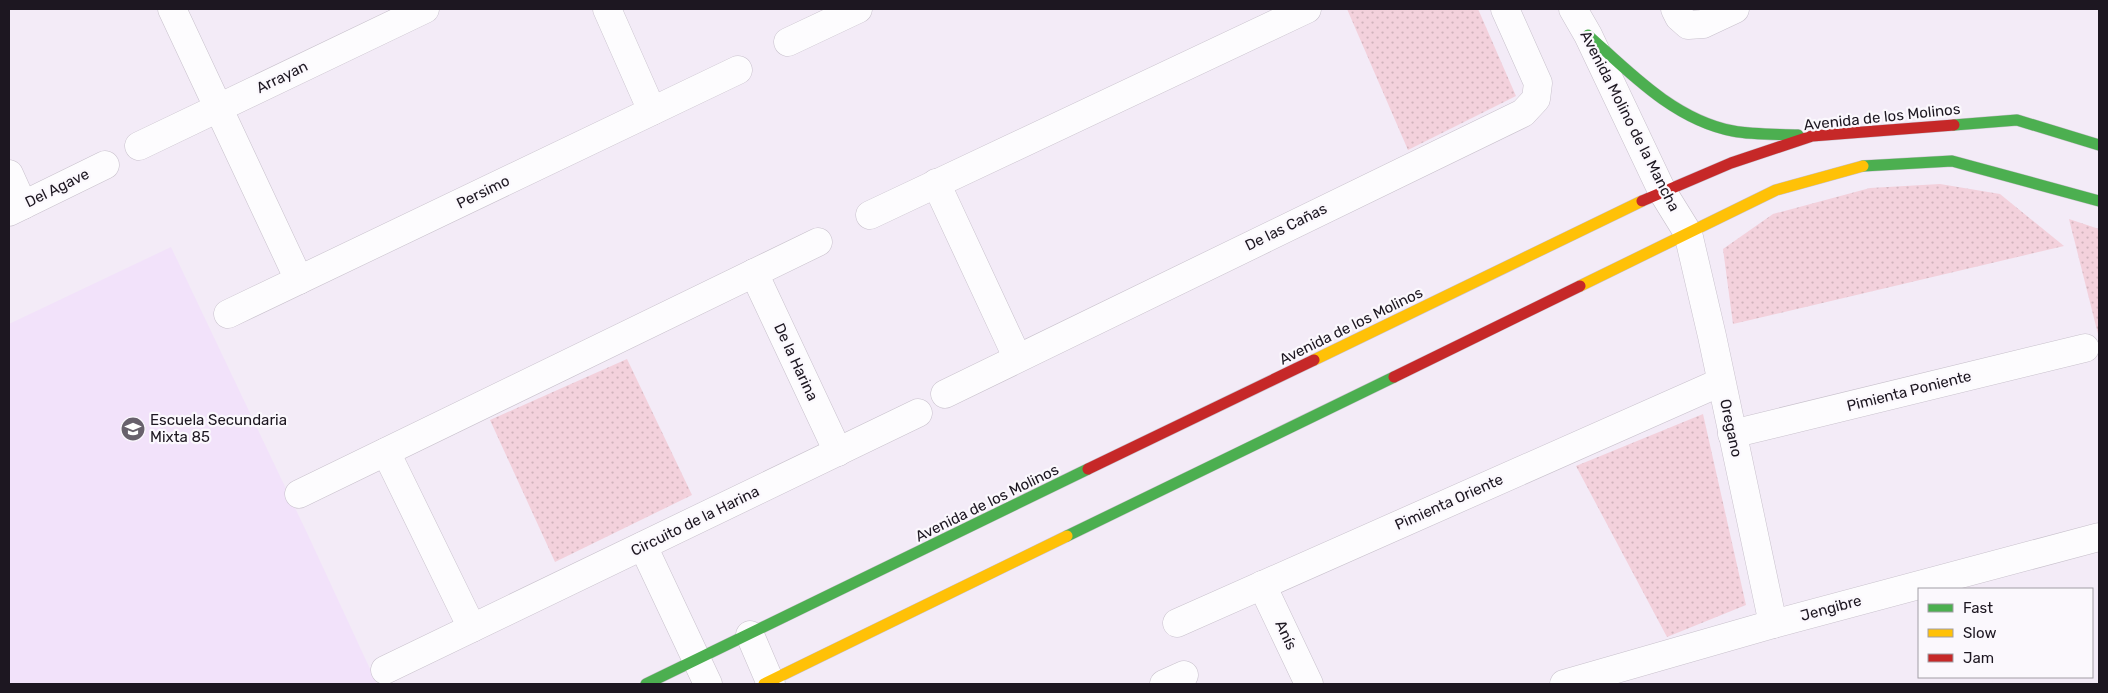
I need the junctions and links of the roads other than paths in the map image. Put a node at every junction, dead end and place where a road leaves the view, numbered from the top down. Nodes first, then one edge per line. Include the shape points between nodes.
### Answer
1 (172, 9) edge
2 (426, 9) edge
3 (607, 9) edge
4 (858, 9) edge
5 (1307, 9) edge
6 (1573, 9) edge
7 (1674, 9) edge
8 (1734, 9) edge
9 (1514, 11) edge
10 (1588, 35) junction
11 (788, 42) dead end
12 (738, 70) dead end
13 (219, 107) junction
14 (652, 111) junction
15 (1812, 136) junction
16 (2099, 145) edge
17 (139, 146) dead end
18 (105, 165) dead end
19 (9, 174) edge
20 (936, 183) junction
21 (1662, 192) junction
22 (2099, 201) edge
23 (16, 208) edge
24 (870, 215) dead end
25 (1688, 233) junction
26 (818, 242) dead end
27 (754, 273) junction
28 (299, 280) junction
29 (228, 314) dead end
30 (2085, 348) dead end
31 (1017, 358) junction
32 (1721, 382) junction
33 (945, 394) dead end
34 (918, 413) dead end
35 (1732, 434) junction
36 (386, 452) junction
37 (838, 452) junction
38 (299, 494) dead end
39 (2099, 537) edge
40 (643, 546) junction
41 (1262, 585) junction
42 (1177, 623) dead end
43 (1773, 624) junction
44 (472, 628) junction
45 (750, 635) junction
46 (385, 670) dead end
47 (703, 672) edge
48 (768, 683) edge
49 (646, 684) edge
50 (1309, 684) edge
51 (1564, 684) edge

1 - 13 street
2 - 13 street, Arrayan
3 - 14 street
4 - 11 street
5 - 20 street
6 - 10 street, Avenida Molino de la Mancha
7 - 8 street via 1688,25 1703,24
9 - 31 street, De las Cañas via 1538,83 1536,100 1523,113
10 - 15 street via 1641,82 1693,118 1732,131
10 - 21 street, Avenida Molino de la Mancha
12 - 14 street, Persimo
13 - 17 street, Arrayan
13 - 28 street
14 - 28 street, Persimo
15 - 16 street, Avenida de los Molinos via 2017,120
15 - 21 street, Avenida de los Molinos via 1731,163
18 - 23 street, Del Agave
19 - 23 street
20 - 24 street
20 - 31 street
21 - 25 street, Avenida Molino de la Mancha
21 - 45 street, Avenida de los Molinos
22 - 25 street via 1952,161 1858,166 1776,190
25 - 32 street, Oregano
25 - 48 street
26 - 27 street
27 - 36 street
27 - 37 street, De la Harina
28 - 29 street, Persimo
30 - 35 street, Pimienta Poniente
31 - 33 street, De las Cañas
32 - 35 street, Oregano
32 - 41 street, Pimienta Oriente
34 - 37 street, Circuito de la Harina
35 - 43 street, Oregano
36 - 38 street
36 - 44 street
37 - 40 street, Circuito de la Harina
39 - 43 street, Jengibre
40 - 44 street, Circuito de la Harina
40 - 47 street
41 - 42 street, Pimienta Oriente
41 - 50 street, Anís
43 - 51 street, Jengibre
44 - 46 street, Circuito de la Harina
45 - 47 street, Avenida de los Molinos
45 - 48 street
47 - 49 street, Avenida de los Molinos

